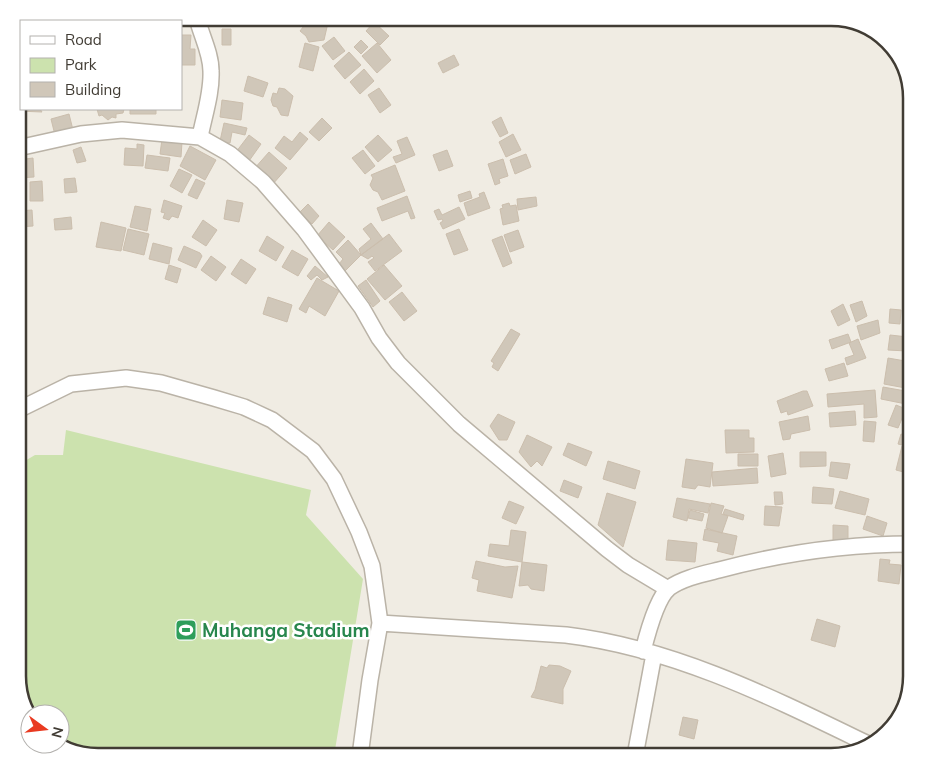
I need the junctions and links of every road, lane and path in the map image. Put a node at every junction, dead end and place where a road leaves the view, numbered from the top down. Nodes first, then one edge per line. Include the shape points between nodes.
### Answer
1 (198, 26) edge
2 (200, 137) junction
3 (26, 146) edge
4 (26, 406) edge
5 (903, 544) edge
6 (668, 589) junction
7 (380, 623) junction
8 (649, 652) junction
9 (861, 741) edge
10 (361, 748) edge
11 (636, 748) edge

1 - 2 street via 211,70 210,92
2 - 3 street via 122,130
2 - 6 street via 230,154 263,182 304,229 398,363 459,424 607,549
4 - 7 street via 71,384 126,378 161,383 244,406 272,420 313,451 334,479 372,566
5 - 6 street via 792,553 712,572
6 - 8 street via 654,614
7 - 8 street via 586,637
7 - 10 street
8 - 9 street via 703,668
8 - 11 street

